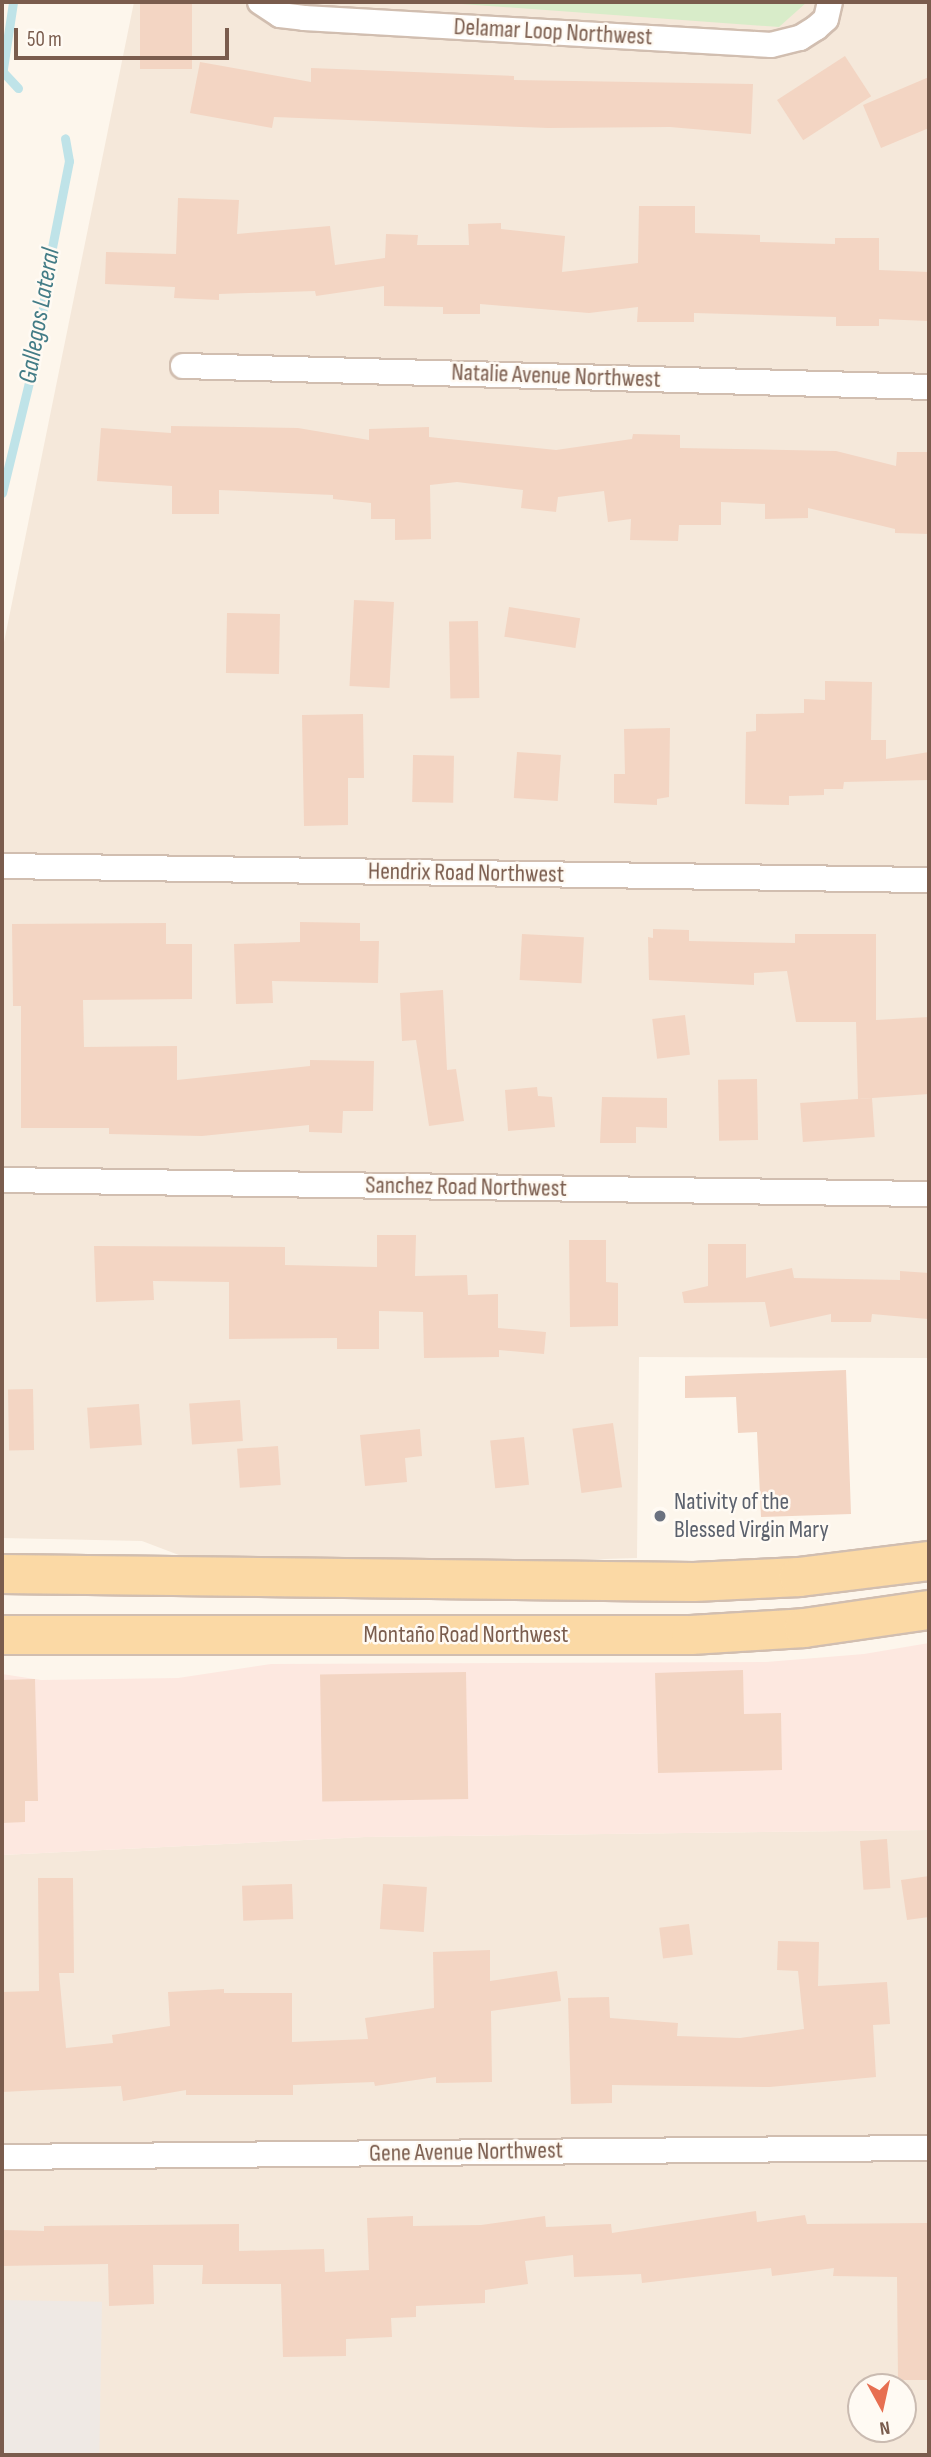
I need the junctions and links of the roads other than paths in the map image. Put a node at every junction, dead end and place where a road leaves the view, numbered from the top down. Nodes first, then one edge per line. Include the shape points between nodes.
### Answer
1 (260, 2) edge
2 (830, 2) edge
3 (183, 366) dead end
4 (929, 387) edge
5 (2, 866) edge
6 (929, 880) edge
7 (2, 1180) edge
8 (929, 1194) edge
9 (929, 1560) edge
10 (2, 1574) edge
11 (929, 1610) edge
12 (2, 1635) edge
13 (929, 2148) edge
14 (2, 2157) edge

1 - 2 street, Delamar Loop Northwest via 280,15 304,19 771,45 800,38 816,28 826,19
3 - 4 street, Natalie Avenue Northwest
5 - 6 street, Hendrix Road Northwest
7 - 8 street, Sanchez Road Northwest
9 - 10 main road via 799,1577 694,1582
11 - 12 main road, Montaño Road Northwest via 804,1628 691,1635
13 - 14 street, Gene Avenue Northwest

